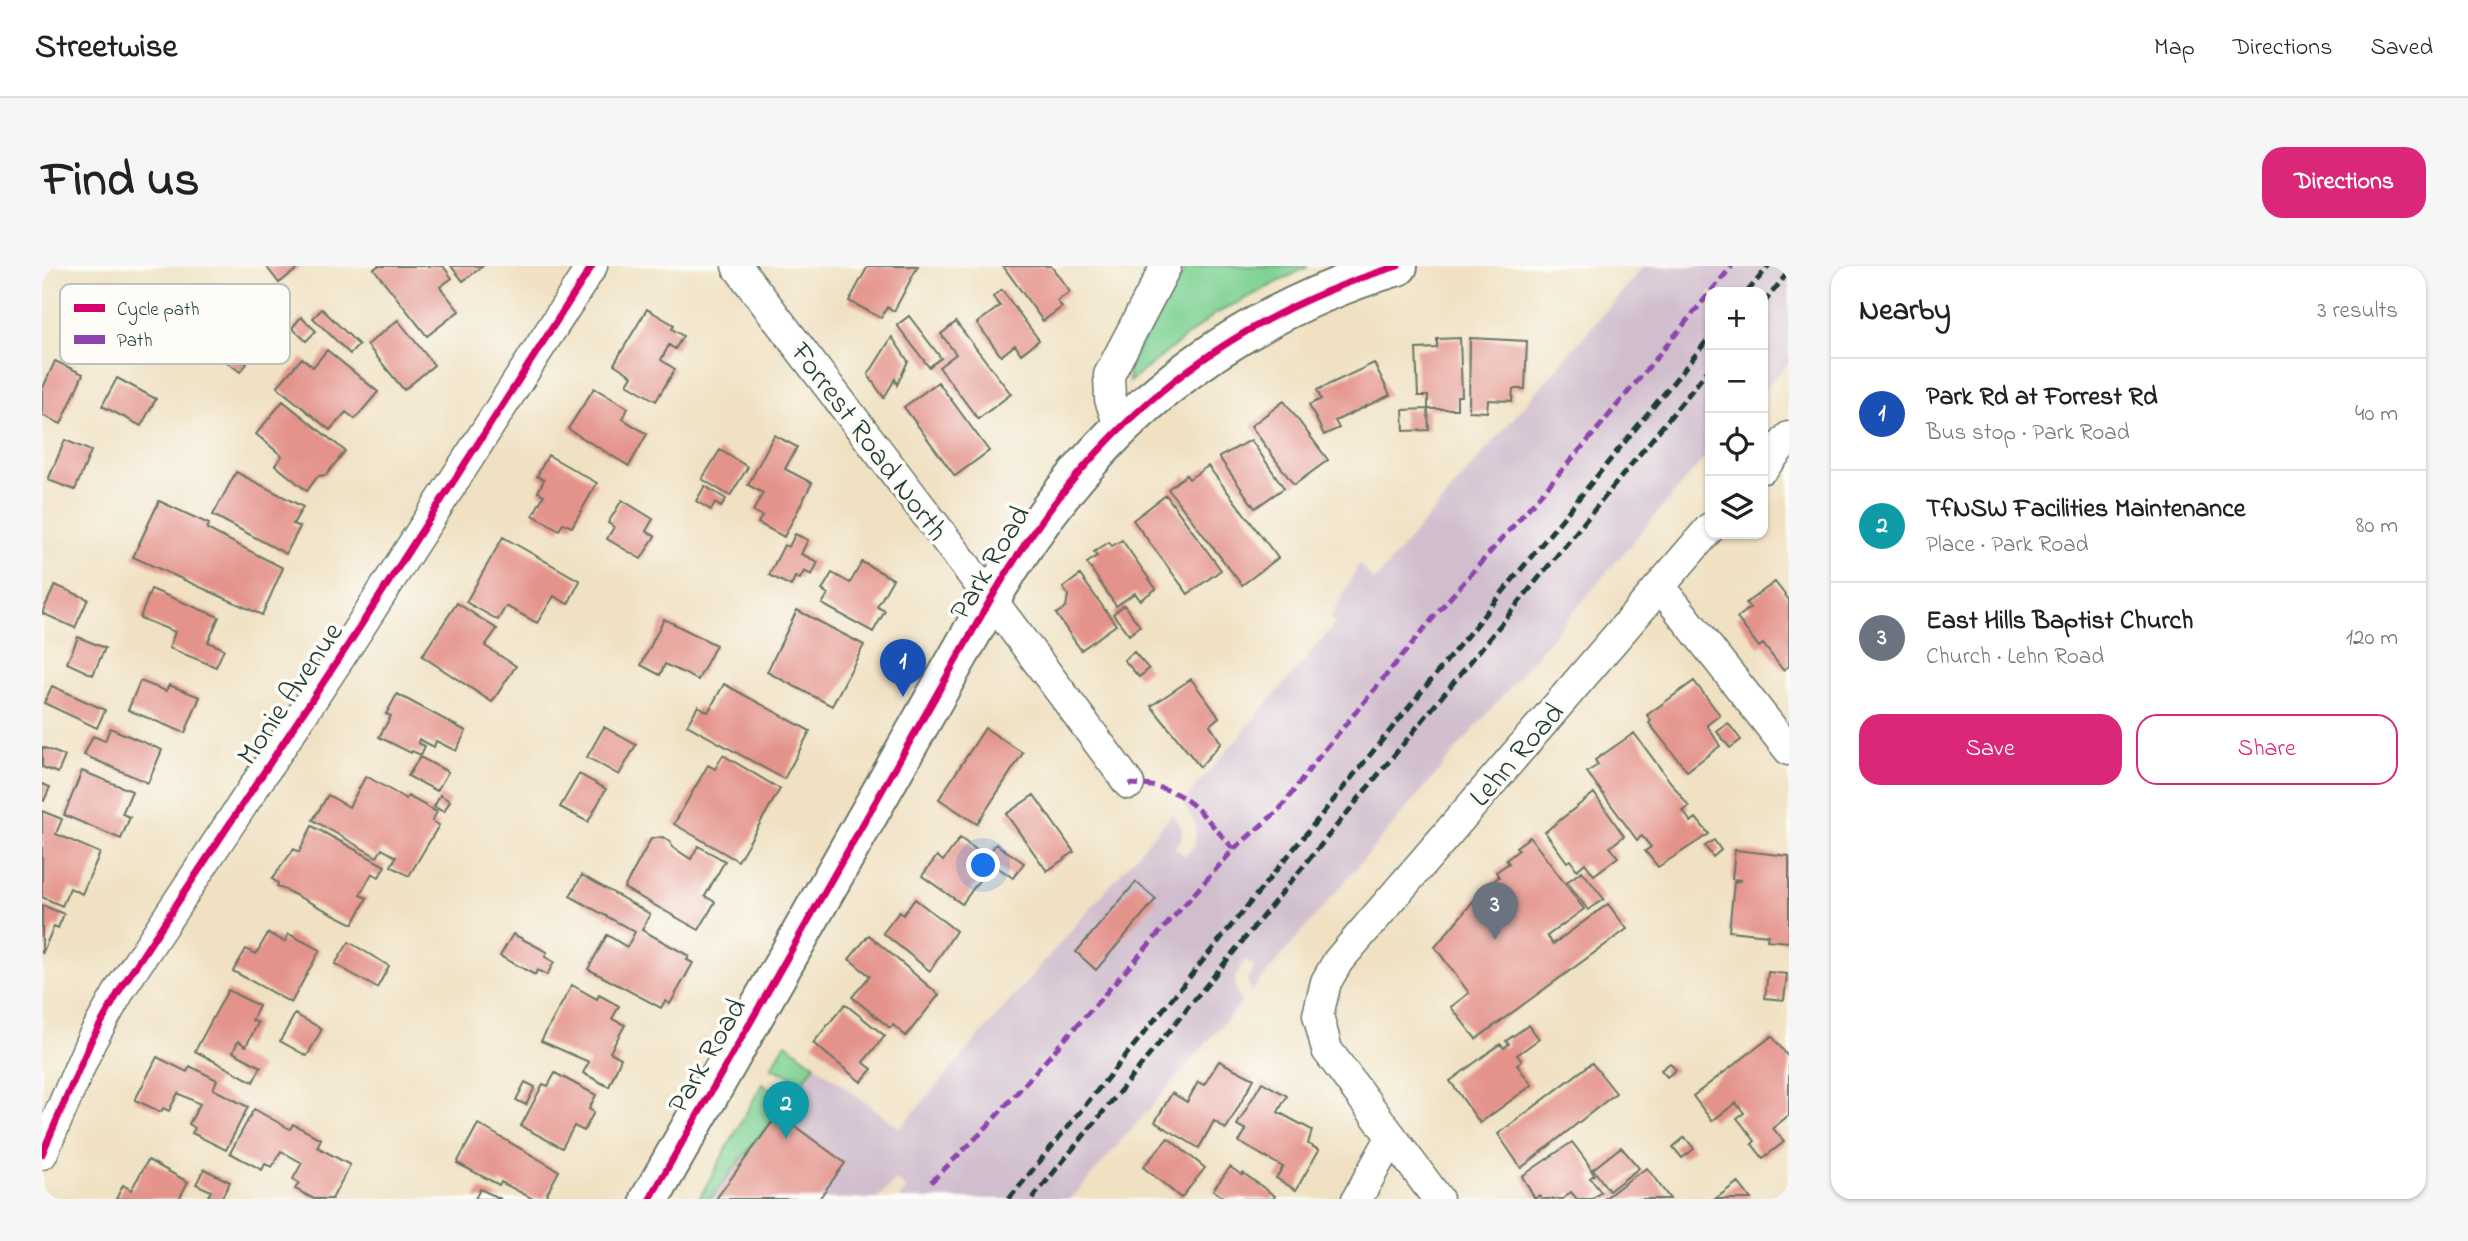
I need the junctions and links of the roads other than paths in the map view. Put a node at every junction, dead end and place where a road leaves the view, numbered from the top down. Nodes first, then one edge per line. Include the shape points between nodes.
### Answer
1 (592, 266) edge
2 (737, 266) edge
3 (1166, 266) edge
4 (1398, 266) edge
5 (1120, 428) junction
6 (1789, 437) edge
7 (1768, 462) edge
8 (1705, 534) edge
9 (1660, 586) junction
10 (992, 597) junction
11 (1789, 750) edge
12 (1129, 784) dead end
13 (1391, 1138) junction
14 (42, 1154) edge
15 (650, 1199) edge
16 (1357, 1199) edge
17 (1438, 1199) edge

1 - 14 street, Monie Avenue via 355,636 121,988 73,1078
2 - 10 street, Forrest Road North
3 - 5 street via 1109,375 1110,399
4 - 5 main road, Park Road via 1324,292 1245,332 1178,377
5 - 10 main road, Park Road via 1052,503
6 - 7 street
8 - 9 street, Lehn Road
9 - 11 street
9 - 13 street, Lehn Road via 1338,961 1326,982 1318,1015 1327,1050
10 - 12 street, Forrest Road North
10 - 15 main road, Park Road
13 - 16 street
13 - 17 street

